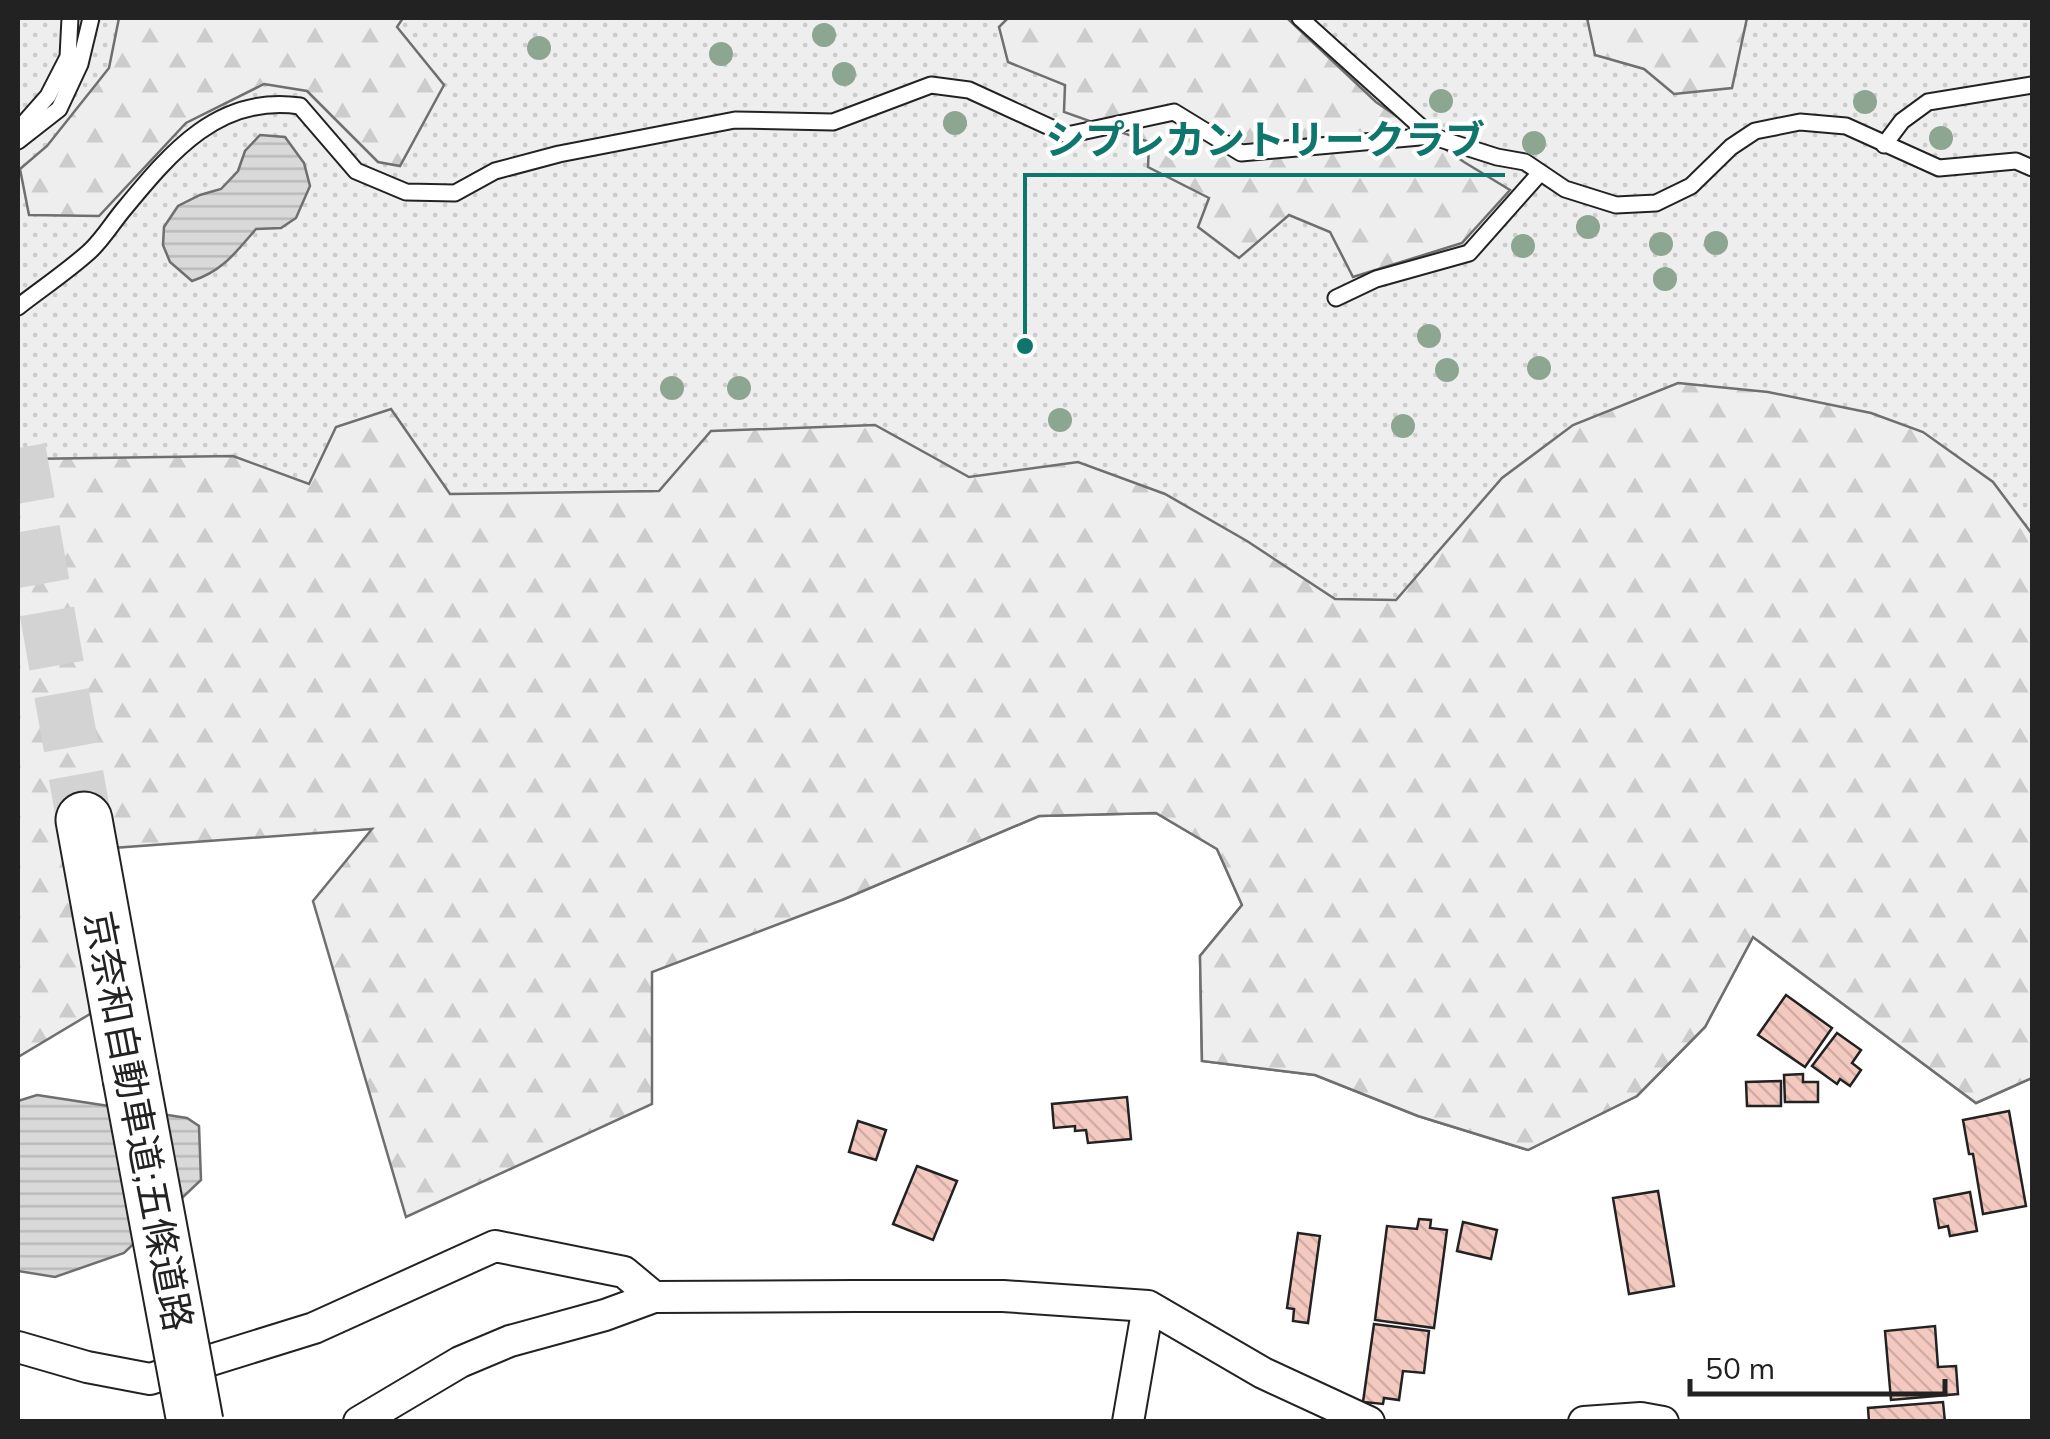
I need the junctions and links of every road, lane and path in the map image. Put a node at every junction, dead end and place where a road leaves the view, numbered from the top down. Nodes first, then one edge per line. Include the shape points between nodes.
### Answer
1 (70, 18) edge
2 (91, 18) edge
3 (1300, 18) edge
4 (2032, 85) edge
5 (18, 130) edge
6 (1431, 136) junction
7 (18, 141) edge
8 (1884, 145) junction
9 (2032, 168) edge
10 (1540, 173) junction
11 (1336, 298) dead end
12 (18, 307) edge
13 (84, 820) tunnel mouth
14 (654, 1297) junction
15 (1148, 1306) junction
16 (18, 1347) edge
17 (195, 1422) edge
18 (358, 1422) edge
19 (1128, 1422) edge
20 (1369, 1422) edge
21 (1584, 1422) edge
22 (1663, 1422) edge

1 - 5 lane via 68,57 48,96
2 - 7 lane via 60,109
3 - 6 lane
4 - 8 lane via 1928,102
6 - 10 lane via 1525,162
6 - 12 lane via 1241,152 1174,112 1066,135 969,90 931,85 833,122 735,120 559,154 495,171 455,192 406,192 356,171 300,106 278,103 202,127 91,250
8 - 9 lane via 1939,168 2016,161
8 - 10 lane via 1846,126 1800,122 1755,131 1691,186 1656,203 1616,205 1565,189
10 - 11 lane via 1469,254 1376,279
13 - 17 highway, 京奈和自動車道;五條道路, bridge
14 - 15 street via 1003,1296
14 - 16 street via 624,1272 495,1246 314,1328 150,1379
14 - 18 street via 493,1348
15 - 19 street
15 - 20 street via 1263,1373
21 - 22 street

